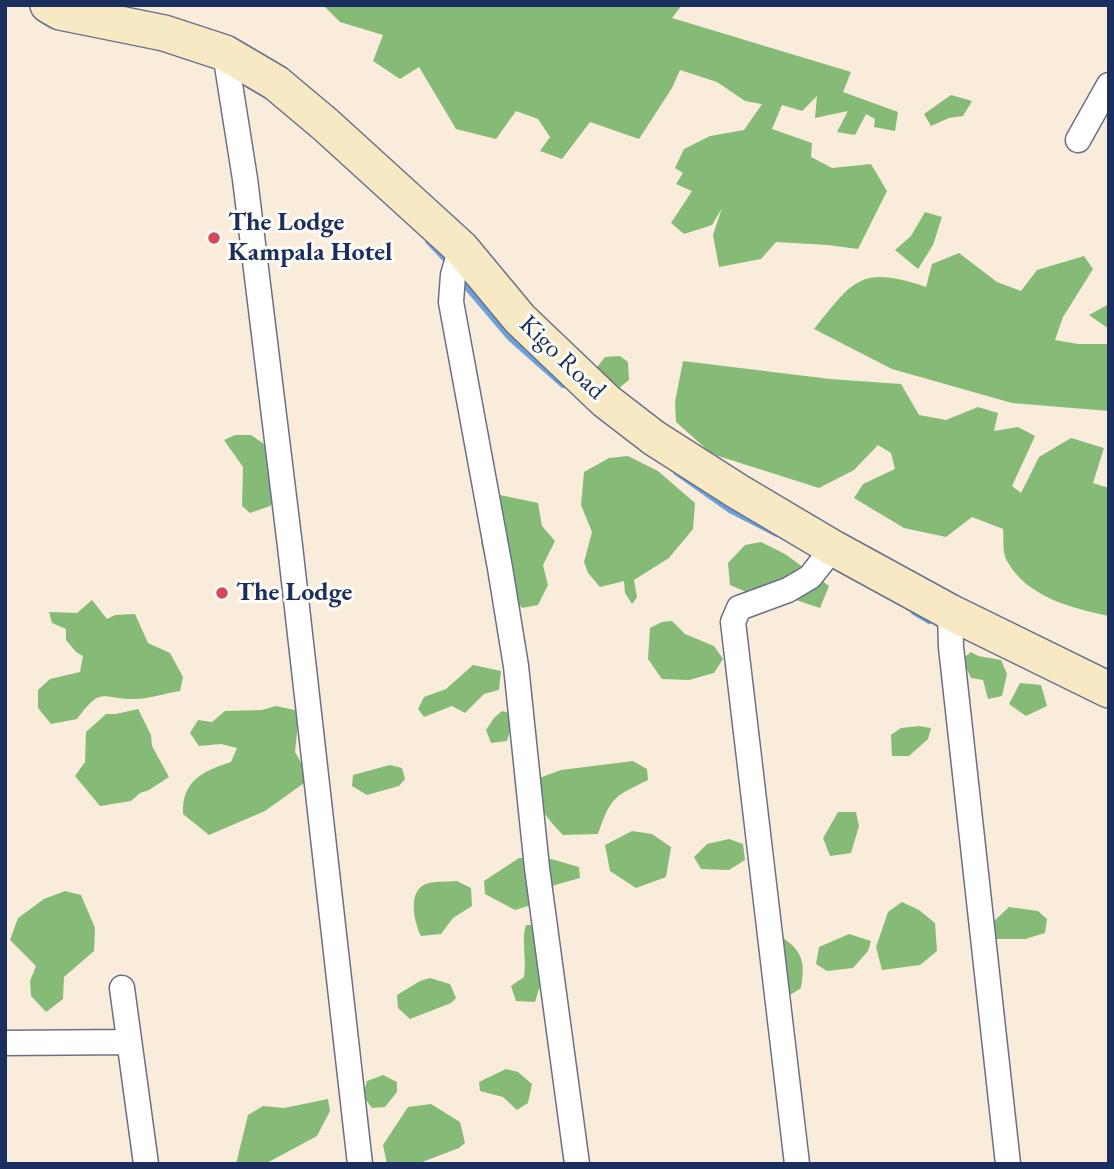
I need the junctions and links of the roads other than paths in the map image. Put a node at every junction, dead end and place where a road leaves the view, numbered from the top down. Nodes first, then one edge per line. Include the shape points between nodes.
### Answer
1 (48, 5) edge
2 (225, 53) junction
3 (1109, 85) edge
4 (1078, 140) dead end
5 (461, 247) junction
6 (833, 548) junction
7 (950, 612) junction
8 (1109, 690) edge
9 (122, 988) dead end
10 (129, 1042) junction
11 (5, 1043) edge
12 (146, 1164) edge
13 (360, 1164) edge
14 (577, 1164) edge
15 (797, 1164) edge
16 (1008, 1164) edge

1 - 2 street, Kigo Road via 60,12 164,33
2 - 5 street, Kigo Road via 276,83
2 - 13 street via 288,533
3 - 4 street
5 - 6 street, Kigo Road via 520,319 606,401 700,468
5 - 14 street via 451,302 516,666 537,868
6 - 7 street, Kigo Road
6 - 15 street via 810,577 739,608 733,622
7 - 8 street, Kigo Road
7 - 16 street
9 - 10 street
10 - 11 street
10 - 12 street

